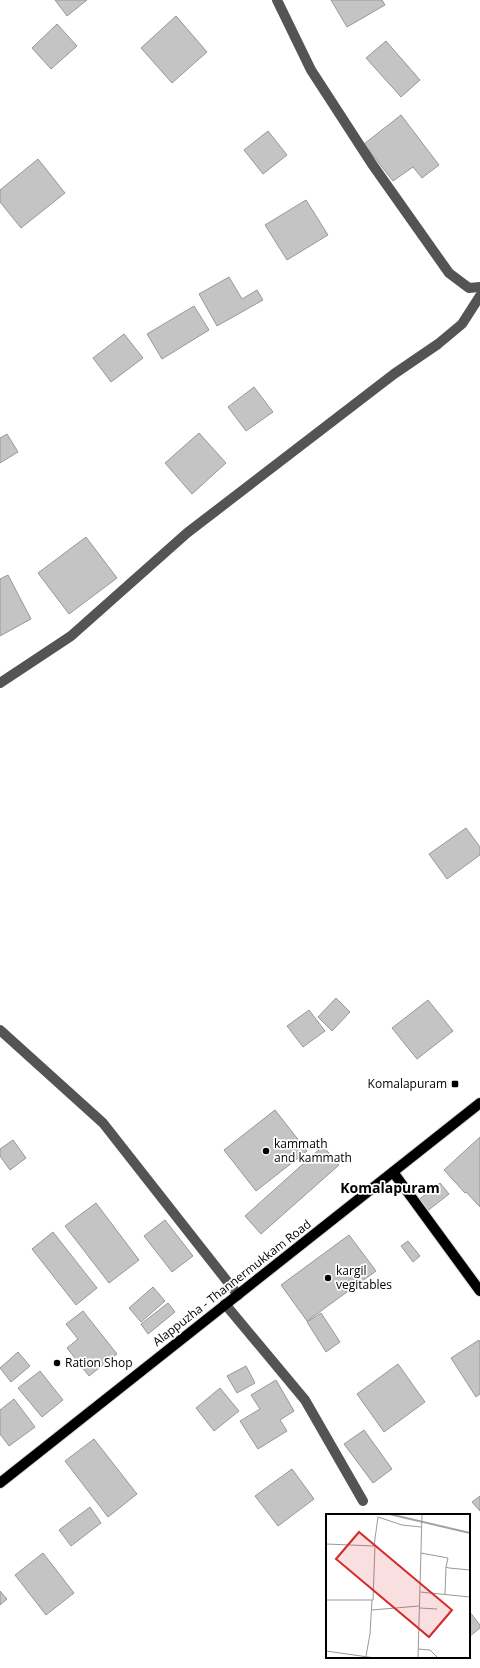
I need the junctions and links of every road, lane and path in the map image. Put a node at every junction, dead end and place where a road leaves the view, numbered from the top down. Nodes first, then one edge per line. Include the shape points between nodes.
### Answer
1 (277, 0) edge
2 (480, 287) edge
3 (480, 296) edge
4 (0, 683) edge
5 (0, 1030) edge
6 (480, 1103) edge
7 (393, 1172) junction
8 (480, 1291) edge
9 (238, 1295) junction
10 (225, 1304) junction
11 (0, 1483) edge
12 (363, 1501) dead end

1 - 2 street via 311,70 372,164 449,273 469,288
3 - 4 street via 462,324 438,344 187,533 71,636
5 - 9 street via 102,1122
6 - 7 main road, Alappuzha - Thannermukkam Road
7 - 8 main road
7 - 9 main road, Alappuzha - Thannermukkam Road
9 - 10 main road, Alappuzha - Thannermukkam Road
10 - 11 main road, Alappuzha - Thannermukkam Road
10 - 12 street via 305,1400

